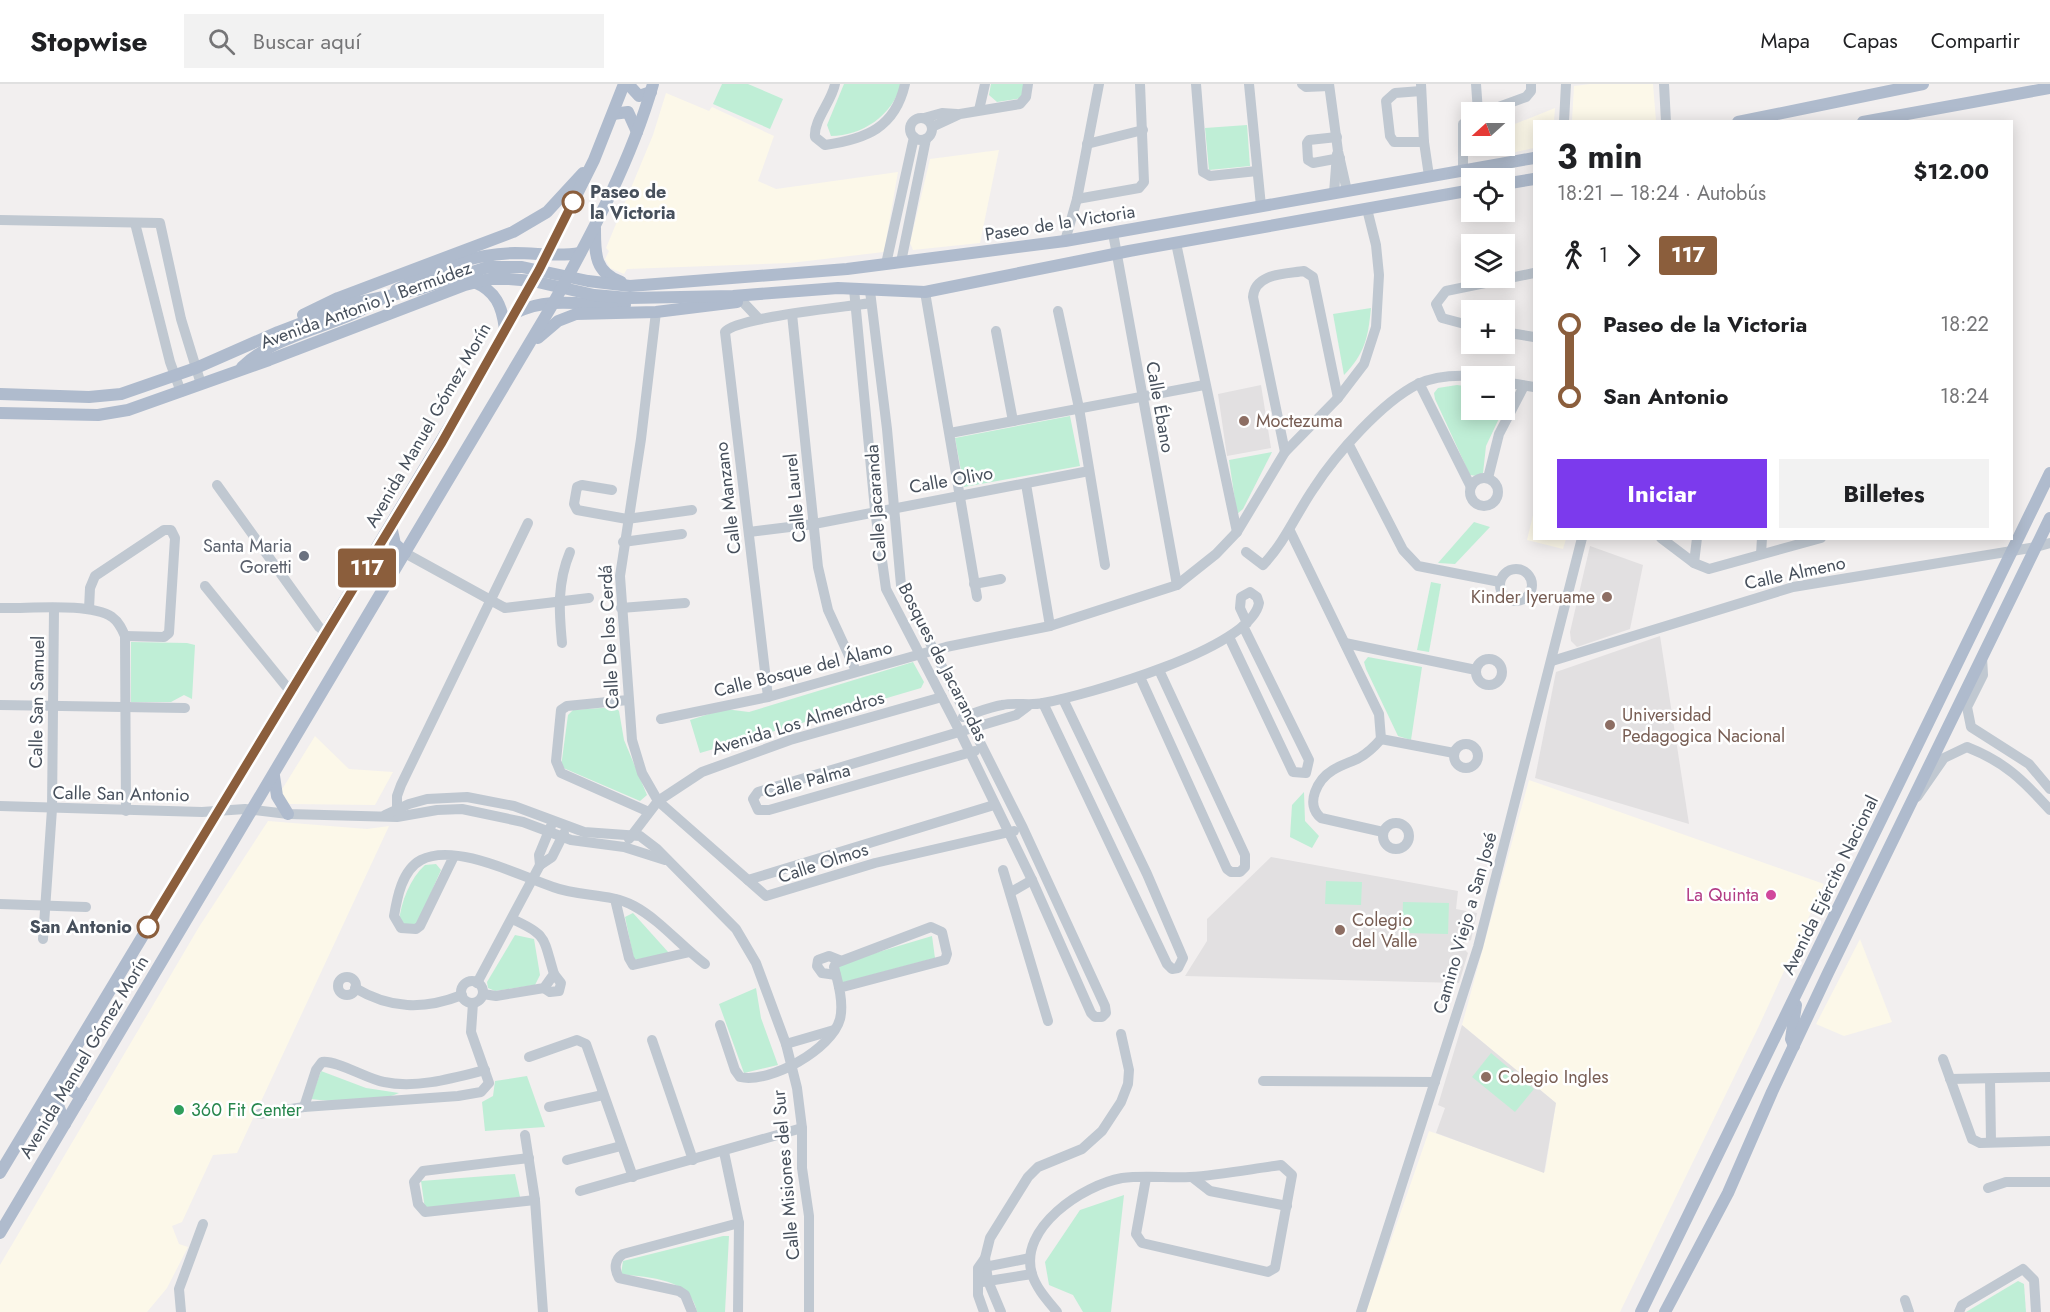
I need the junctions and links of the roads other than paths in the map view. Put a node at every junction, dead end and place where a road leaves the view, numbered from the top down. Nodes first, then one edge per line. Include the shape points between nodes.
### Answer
1 (626, 84) edge
2 (835, 84) edge
3 (905, 84) edge
4 (985, 84) edge
5 (1028, 84) edge
6 (1099, 84) edge
7 (1140, 84) edge
8 (1196, 84) edge
9 (1249, 84) edge
10 (1302, 84) edge
11 (1476, 84) edge
12 (1531, 84) edge
13 (1566, 84) edge
14 (1665, 84) edge
15 (1923, 84) edge
16 (1329, 85) edge
17 (1421, 87) edge
18 (652, 88) edge
19 (2050, 88) edge
20 (1477, 102) edge
21 (1512, 102) edge
22 (898, 108) junction
23 (979, 110) junction
24 (613, 114) junction
25 (1564, 120) edge
26 (1666, 120) edge
27 (1748, 120) edge
28 (1874, 120) edge
29 (919, 126) junction
30 (1143, 130) junction
31 (637, 132) junction
32 (1337, 137) junction
33 (1424, 142) junction
34 (1087, 144) junction
35 (1338, 156) junction
36 (1533, 158) edge
37 (594, 160) junction
38 (1476, 168) edge
39 (1257, 171) junction
40 (1461, 171) edge
41 (1429, 176) junction
42 (1533, 179) edge
43 (1515, 182) edge
44 (1347, 191) junction
45 (1461, 192) edge
46 (1334, 193) junction
47 (1077, 199) junction
48 (1261, 206) junction
49 (1367, 209) junction
50 (0, 220) edge
51 (135, 223) junction
52 (595, 226) junction
53 (1113, 233) junction
54 (1065, 241) junction
55 (1176, 243) junction
56 (1037, 246) junction
57 (580, 253) junction
58 (1118, 254) junction
59 (546, 256) junction
60 (901, 262) junction
61 (886, 264) junction
62 (1041, 268) junction
63 (1533, 273) edge
64 (536, 275) junction
65 (568, 276) junction
66 (753, 278) junction
67 (474, 282) junction
68 (630, 286) junction
69 (561, 289) junction
70 (854, 289) junction
71 (822, 290) junction
72 (926, 292) junction
73 (713, 294) junction
74 (384, 297) junction
75 (871, 297) junction
76 (742, 301) junction
77 (554, 302) junction
78 (855, 306) junction
79 (1058, 311) dead end
80 (657, 312) junction
81 (515, 313) junction
82 (792, 314) junction
83 (759, 319) junction
84 (1461, 323) edge
85 (505, 329) junction
86 (996, 331) dead end
87 (278, 332) junction
88 (1515, 334) edge
89 (1533, 338) edge
90 (522, 357) junction
91 (196, 368) junction
92 (239, 370) junction
93 (174, 376) junction
94 (1461, 377) edge
95 (1419, 383) junction
96 (201, 384) junction
97 (1204, 385) junction
98 (1529, 387) edge
99 (181, 392) junction
100 (0, 394) edge
101 (1141, 397) junction
102 (1338, 398) junction
103 (1078, 408) junction
104 (0, 413) edge
105 (1013, 421) junction
106 (887, 429) junction
107 (867, 431) junction
108 (950, 433) junction
109 (1349, 445) junction
110 (1285, 452) junction
111 (1089, 471) junction
112 (2050, 473) edge
113 (1488, 478) junction
114 (1026, 484) junction
115 (217, 485) dead end
116 (1471, 488) junction
117 (612, 490) dead end
118 (959, 495) junction
119 (894, 507) junction
120 (692, 510) dead end
121 (875, 510) junction
122 (2050, 518) edge
123 (627, 519) junction
124 (528, 523) dead end
125 (814, 524) junction
126 (391, 526) junction
127 (1290, 531) junction
128 (749, 532) junction
129 (1237, 532) junction
130 (682, 534) dead end
131 (1582, 540) edge
132 (1664, 540) edge
133 (1696, 540) edge
134 (1762, 540) edge
135 (1814, 540) edge
136 (623, 542) junction
137 (2050, 543) edge
138 (2036, 547) junction
139 (2013, 550) junction
140 (570, 552) dead end
141 (1246, 552) dead end
142 (405, 553) junction
143 (1761, 554) junction
144 (370, 563) junction
145 (1694, 563) junction
146 (1105, 565) dead end
147 (391, 576) junction
148 (1001, 579) dead end
149 (1500, 582) dead end
150 (974, 584) junction
151 (1177, 585) junction
152 (205, 586) dead end
153 (976, 597) dead end
154 (589, 598) dead end
155 (489, 601) junction
156 (559, 601) junction
157 (685, 603) dead end
158 (0, 608) edge
159 (621, 608) junction
160 (54, 609) junction
161 (89, 609) junction
162 (1050, 626) junction
163 (326, 633) junction
164 (125, 636) junction
165 (1229, 637) junction
166 (562, 643) dead end
167 (1345, 643) junction
168 (932, 651) junction
169 (1982, 655) junction
170 (919, 656) junction
171 (1552, 661) junction
172 (1159, 670) junction
173 (1476, 670) dead end
174 (856, 671) junction
175 (1140, 677) junction
176 (290, 691) junction
177 (942, 697) junction
178 (768, 698) junction
179 (1063, 699) junction
180 (1281, 699) junction
181 (628, 700) junction
182 (1043, 703) junction
183 (0, 705) edge
184 (54, 706) junction
185 (1028, 706) junction
186 (126, 707) junction
187 (185, 708) dead end
188 (1264, 708) junction
189 (969, 715) junction
190 (661, 719) dead end
191 (954, 720) junction
192 (974, 728) junction
193 (960, 732) junction
194 (1977, 734) junction
195 (1381, 739) junction
196 (984, 748) junction
197 (1972, 749) junction
198 (970, 752) junction
199 (1454, 753) dead end
200 (857, 763) junction
201 (1205, 771) junction
202 (274, 776) junction
203 (1188, 779) junction
204 (862, 783) junction
205 (1107, 789) junction
206 (2050, 789) edge
207 (1089, 798) junction
208 (658, 801) junction
209 (1910, 804) junction
210 (994, 805) junction
211 (0, 806) edge
212 (52, 809) junction
213 (253, 810) junction
214 (2050, 810) edge
215 (126, 811) junction
216 (218, 811) junction
217 (649, 812) junction
218 (397, 813) junction
219 (288, 814) junction
220 (554, 821) junction
221 (1023, 828) junction
222 (549, 832) junction
223 (564, 832) junction
224 (1008, 832) junction
225 (1383, 832) dead end
226 (632, 834) junction
227 (867, 842) junction
228 (624, 847) junction
229 (454, 856) junction
230 (666, 860) junction
231 (1038, 862) junction
232 (874, 863) junction
233 (540, 865) junction
234 (1003, 870) dead end
235 (1147, 874) junction
236 (1029, 875) junction
237 (534, 878) junction
238 (748, 880) junction
239 (1129, 882) junction
240 (1009, 887) junction
241 (615, 899) junction
242 (0, 904) edge
243 (47, 904) junction
244 (86, 907) dead end
245 (512, 919) junction
246 (1070, 930) junction
247 (1056, 936) junction
248 (43, 939) dead end
249 (690, 952) junction
250 (839, 960) junction
251 (705, 964) dead end
252 (836, 975) junction
253 (477, 983) junction
254 (356, 988) dead end
255 (839, 988) junction
256 (483, 994) junction
257 (462, 995) junction
258 (1796, 997) junction
259 (473, 1003) junction
260 (1102, 1017) joint
261 (1048, 1021) dead end
262 (720, 1025) dead end
263 (834, 1030) junction
264 (1121, 1034) dead end
265 (809, 1039) junction
266 (652, 1040) dead end
267 (786, 1044) junction
268 (1794, 1047) junction
269 (1770, 1049) junction
270 (813, 1052) junction
271 (529, 1057) dead end
272 (1943, 1059) dead end
273 (792, 1067) junction
274 (485, 1070) junction
275 (62, 1072) junction
276 (2050, 1077) edge
277 (1990, 1078) junction
278 (1950, 1079) junction
279 (1263, 1081) dead end
280 (1435, 1082) junction
281 (412, 1084) junction
282 (1772, 1092) junction
283 (603, 1095) junction
284 (81, 1097) junction
285 (45, 1100) junction
286 (413, 1100) junction
287 (304, 1107) junction
288 (549, 1107) dead end
289 (259, 1114) dead end
290 (65, 1124) junction
291 (802, 1132) junction
292 (525, 1135) dead end
293 (2050, 1141) edge
294 (1991, 1142) junction
295 (621, 1146) junction
296 (724, 1152) junction
297 (530, 1158) junction
298 (567, 1160) dead end
299 (693, 1160) junction
300 (0, 1173) edge
301 (633, 1176) junction
302 (1192, 1177) junction
303 (1146, 1178) junction
304 (2050, 1182) edge
305 (1988, 1188) dead end
306 (579, 1191) dead end
307 (535, 1200) junction
308 (1287, 1206) junction
309 (739, 1223) junction
310 (203, 1224) dead end
311 (0, 1233) edge
312 (1030, 1258) junction
313 (983, 1264) junction
314 (1032, 1274) junction
315 (988, 1281) junction
316 (976, 1283) junction
317 (1905, 1300) dead end
318 (181, 1312) edge
319 (543, 1312) edge
320 (692, 1312) edge
321 (738, 1312) edge
322 (809, 1312) edge
323 (984, 1312) edge
324 (1001, 1312) edge
325 (1057, 1312) edge
326 (1361, 1312) edge
327 (1641, 1312) edge
328 (1665, 1312) edge
329 (1909, 1312) edge
330 (1959, 1312) edge
331 (2036, 1312) edge

1 - 18 main road via 639,96
1 - 24 main road, Avenida Manuel Gómez Morín
2 - 22 street via 815,129 815,137 825,145 865,137
3 - 22 street
4 - 23 street
5 - 23 street via 1020,104
6 - 34 street
7 - 30 street
8 - 39 street via 1203,171 1210,176
9 - 39 street
10 - 16 street
11 - 20 street
12 - 21 street via 1526,97
13 - 25 street
14 - 26 street
15 - 27 main road
16 - 32 street
17 - 33 street
17 - 33 street via 1395,93 1386,101 1394,142
18 - 31 main road, Avenida Manuel Gómez Morín
19 - 28 main road
22 - 29 street
23 - 29 street
24 - 31 main road via 627,112
24 - 37 main road, Avenida Manuel Gómez Morín
29 - 60 street via 931,134 926,139
29 - 61 street
30 - 34 street
30 - 47 street via 1142,185
31 - 52 main road, Avenida Manuel Gómez Morín
32 - 35 street
32 - 35 street via 1311,139 1307,143 1311,163
33 - 41 street
34 - 47 street
35 - 44 street
35 - 46 street
36 - 38 main road, Paseo de la Victoria
37 - 59 main road, Avenida Manuel Gómez Morín
37 - 87 main road via 558,201 534,221 338,298 300,316
39 - 48 street
40 - 41 main road, Paseo de la Victoria
41 - 44 main road, Paseo de la Victoria
42 - 43 main road
44 - 46 main road, Paseo de la Victoria
45 - 49 main road
46 - 48 main road, Paseo de la Victoria
47 - 54 street
48 - 53 main road, Paseo de la Victoria
49 - 55 main road
49 - 102 street, Calle Bosque del Álamo via 1379,275 1376,327 1364,364
50 - 51 street
51 - 91 street via 160,223
51 - 93 street
52 - 57 main road, Avenida Manuel Gómez Morín
52 - 68 main road via 595,253 600,268 611,279
53 - 54 main road, Paseo de la Victoria
53 - 58 street, Calle Ébano
54 - 56 main road, Paseo de la Victoria
55 - 58 main road
55 - 97 street
56 - 60 main road, Paseo de la Victoria
56 - 62 main road
57 - 59 main road
57 - 65 main road, Avenida Manuel Gómez Morín
58 - 62 main road
58 - 101 street, Calle Ébano
59 - 64 main road, Avenida Manuel Gómez Morín
59 - 74 main road via 517,253 471,259 420,278
60 - 61 main road, Paseo de la Victoria
61 - 66 main road, Paseo de la Victoria
62 - 72 main road
63 - 84 street via 1441,294 1436,304 1442,318
64 - 65 main road, Paseo de la Victoria
64 - 67 main road, Avenida Antonio J. Bermúdez
64 - 69 main road, Avenida Antonio J. Bermúdez
64 - 74 main road, Paseo de la Victoria via 488,267
64 - 81 main road, Avenida Manuel Gómez Morín
65 - 68 main road, Paseo de la Victoria
65 - 69 main road, Avenida Manuel Gómez Morín
66 - 68 main road, Paseo de la Victoria
66 - 73 main road
67 - 85 main road via 485,286 499,302
67 - 92 main road, Avenida Antonio J. Bermúdez
69 - 73 main road, Avenida Antonio J. Bermúdez via 610,297
69 - 77 main road, Avenida Manuel Gómez Morín
70 - 71 main road
70 - 75 main road
70 - 78 street, Bosques de Jacarandas
71 - 73 main road, Avenida Antonio J. Bermúdez
71 - 76 main road via 800,299
72 - 75 main road
72 - 108 street
73 - 77 main road via 644,305
74 - 87 main road, Paseo de la Victoria via 366,299
74 - 92 main road via 364,310 266,348
75 - 78 street, Calle Manzano
75 - 106 street, Calle Jacaranda
76 - 80 main road
76 - 83 street
77 - 81 main road
77 - 90 main road, Avenida Manuel Gómez Morín
78 - 82 street, Calle Manzano
78 - 107 street, Bosques de Jacarandas
79 - 103 street
80 - 90 main road via 565,316 550,326
80 - 123 street, Calle De los Cerdá
81 - 85 main road, Avenida Manuel Gómez Morín
82 - 83 street, Calle Manzano
82 - 125 street, Calle Laurel
83 - 128 street, Calle Manzano via 732,326 725,332
85 - 126 main road, Avenida Manuel Gómez Morín
86 - 105 street
87 - 91 main road, Paseo de la Victoria
88 - 89 street
90 - 142 main road, Avenida Manuel Gómez Morín
91 - 93 main road, Paseo de la Victoria
91 - 96 street
92 - 96 main road, Avenida Antonio J. Bermúdez
93 - 99 street
93 - 100 main road, Paseo de la Victoria via 111,397
94 - 95 street
95 - 109 street via 1397,397
95 - 116 street
96 - 99 main road, Avenida Antonio J. Bermúdez
97 - 101 street
97 - 129 street
98 - 113 street via 1499,434
99 - 104 main road, Avenida Antonio J. Bermúdez via 114,414
101 - 103 street
101 - 151 street, Calle Ébano
102 - 110 street, Calle Bosque del Álamo
102 - 110 street via 1316,282 1304,271 1262,279 1254,288 1253,297
103 - 105 street
103 - 111 street
105 - 108 street
106 - 107 street
106 - 119 street, Calle Jacaranda
107 - 121 street, Bosques de Jacarandas
108 - 118 street
109 - 127 street via 1314,487
109 - 149 street via 1403,550 1413,562
110 - 129 street, Calle Bosque del Álamo
111 - 114 street, Calle Olivo
111 - 146 street
112 - 139 main road, Avenida Ejército Nacional
113 - 116 street via 1476,481
113 - 116 street via 1499,493 1491,506 1477,505
114 - 118 street, Calle Olivo
114 - 162 street
115 - 163 street
117 - 123 street via 582,485 577,487 574,504 577,510
118 - 119 street, Calle Olivo
118 - 150 street
119 - 121 street, Calle Olivo
119 - 168 street, Calle Jacaranda via 898,576
120 - 123 street
121 - 125 street, Calle Olivo
121 - 170 street, Bosques de Jacarandas via 886,589
122 - 138 main road, Avenida Ejército Nacional
123 - 136 street, Calle De los Cerdá
124 - 155 street
125 - 128 street, Calle Olivo
125 - 174 street, Calle Laurel via 823,596
126 - 142 main road via 395,544
126 - 144 main road, Avenida Manuel Gómez Morín
127 - 141 street via 1263,565
127 - 167 street
128 - 178 street, Calle Manzano
129 - 151 street, Calle Bosque del Álamo
130 - 136 street
131 - 171 street, Camino Viejo a San José
132 - 145 street
133 - 145 street
134 - 143 street
135 - 143 street
136 - 159 street, Calle De los Cerdá
137 - 138 street, Calle Almeno
138 - 139 street, Calle Almeno
138 - 169 main road, Avenida Ejército Nacional
139 - 171 street, Calle Almeno via 1793,587
139 - 258 main road, Avenida Ejército Nacional
140 - 156 street
142 - 147 main road, Avenida Manuel Gómez Morín
142 - 155 street
143 - 145 street via 1709,569
144 - 147 main road via 382,564
144 - 163 main road, Avenida Manuel Gómez Morín
147 - 202 main road, Avenida Manuel Gómez Morín
148 - 150 street
150 - 153 street
151 - 162 street, Calle Bosque del Álamo
152 - 176 street
154 - 156 street
155 - 156 street via 505,608
155 - 218 street via 401,784
156 - 166 street
157 - 159 street
158 - 160 street
159 - 181 street, Calle De los Cerdá
160 - 161 street
160 - 184 street, Calle San Samuel
161 - 164 street via 110,616
161 - 164 street via 90,588 100,571 164,530 171,530 175,538 171,629 164,637
162 - 168 street, Calle Bosque del Álamo
163 - 176 main road, Avenida Manuel Gómez Morín
164 - 186 street
165 - 172 street
165 - 180 street via 1245,625
165 - 188 street
167 - 173 street
167 - 195 street via 1379,714
168 - 170 street, Calle Bosque del Álamo
168 - 189 street, Calle Jacaranda
169 - 194 street via 1983,675 1967,707 1967,720
169 - 209 main road, Avenida Ejército Nacional
170 - 174 street, Calle Bosque del Álamo
170 - 177 street, Bosques de Jacarandas
171 - 280 street, Camino Viejo a San José via 1478,947
172 - 175 street
172 - 201 street
174 - 178 street, Calle Bosque del Álamo
175 - 179 street
175 - 203 street
176 - 216 main road, Avenida Manuel Gómez Morín
177 - 191 street, Bosques de Jacarandas
177 - 208 street, Avenida Los Almendros via 729,760 686,781
178 - 190 street, Calle Bosque del Álamo
179 - 182 street
179 - 205 street
180 - 188 street
180 - 188 street via 1309,760 1306,773 1293,772
181 - 208 street, Calle De los Cerdá via 636,758
181 - 217 street via 567,706 561,710 556,761 561,773
182 - 185 street
182 - 207 street
183 - 184 street
184 - 186 street
184 - 212 street, Calle San Samuel
185 - 189 street via 1002,705
185 - 192 street, Calle Palma via 1016,715
186 - 187 street
186 - 215 street
189 - 191 street
189 - 192 street, Calle Jacaranda
191 - 193 street, Bosques de Jacarandas
192 - 193 street, Calle Palma
192 - 196 street, Calle Jacaranda
193 - 198 street, Bosques de Jacarandas
193 - 200 street, Calle Palma
194 - 197 street via 1971,742
194 - 206 street via 2029,764
195 - 199 street
195 - 225 street via 1359,758 1325,776 1313,802 1316,815 1321,818
196 - 198 street, Calle Palma
196 - 221 street, Calle Jacaranda
197 - 209 street via 1967,747 1944,758
197 - 214 street via 2000,761 2024,780
198 - 204 street, Calle Palma
198 - 210 street, Bosques de Jacarandas
200 - 204 street
200 - 204 street, Calle Palma via 758,792 755,806 760,811 769,810
201 - 203 street
201 - 203 street via 1245,855 1245,867 1240,872 1227,868
202 - 213 main road, Avenida Manuel Gómez Morín
202 - 219 main road via 277,796
205 - 207 street
205 - 235 street
207 - 239 street
208 - 217 street, Avenida Los Almendros
208 - 238 street, Calle De los Cerdá
209 - 268 main road, Avenida Ejército Nacional
210 - 224 street, Bosques de Jacarandas
210 - 227 street, Calle Olmos
211 - 212 street, Calle San Antonio
212 - 215 street, Calle San Antonio
212 - 243 street, Calle San Samuel
213 - 216 street, Calle San Antonio
213 - 219 street, Calle San Antonio
213 - 284 main road, Avenida Manuel Gómez Morín
215 - 216 street, Calle San Antonio
216 - 275 main road, Avenida Manuel Gómez Morín
217 - 226 street, Avenida Los Almendros
218 - 219 street, Calle San Antonio
218 - 220 street via 427,799 467,796 514,806
218 - 222 street via 462,809 523,822
220 - 222 street
220 - 223 street
221 - 224 street, Calle Olmos
221 - 231 street, Calle Jacaranda
222 - 223 street
222 - 233 street via 539,855
223 - 226 street
223 - 228 street, Calle Misiones del Sur via 591,844
223 - 233 street via 552,857
224 - 232 street, Calle Olmos
224 - 236 street, Bosques de Jacarandas
226 - 228 street, Avenida Los Almendros
226 - 230 street, Calle Misiones del Sur via 649,842
227 - 232 street
227 - 238 street, Calle Olmos
228 - 230 street, Calle Misiones del Sur
229 - 229 street via 420,860 410,870 394,916 401,928 420,926
229 - 237 street
230 - 267 street, Calle Misiones del Sur via 744,940
231 - 236 street
231 - 246 street, Calle Jacaranda
232 - 238 street, Calle Olmos via 772,896 759,892
233 - 237 street
234 - 240 street
235 - 239 street
235 - 239 street via 1183,958 1178,969 1167,964
236 - 240 street
236 - 247 street, Bosques de Jacarandas
237 - 241 street via 566,891
237 - 245 street
240 - 261 street
241 - 249 street via 634,906
241 - 249 street via 633,965
242 - 243 street
243 - 244 street
243 - 248 street, Calle San Samuel
245 - 253 street
245 - 256 street via 542,936 554,974 544,988 496,996
246 - 247 street
246 - 260 street, Calle Jacaranda via 1106,1006
247 - 260 street, Bosques de Jacarandas via 1091,1013
249 - 251 street
250 - 252 street via 834,967
250 - 252 street via 829,956 818,960 822,973
250 - 255 street via 931,927 942,932 947,954 942,962
252 - 255 street
253 - 256 street
253 - 257 street via 470,981 464,985
254 - 257 street via 373,999 403,1006 442,1002
255 - 263 street via 841,1017
256 - 259 street
257 - 259 street
258 - 268 main road via 1791,1038
258 - 269 main road, Avenida Ejército Nacional
259 - 274 street via 471,1032
262 - 273 street via 740,1077
263 - 265 street
263 - 270 street
264 - 313 street via 1127,1054 1128,1084 1111,1118 1082,1149 1038,1167 1028,1177 990,1238
265 - 267 street
265 - 270 street
266 - 299 street
267 - 273 street, Calle Misiones del Sur
268 - 282 main road, Avenida Ejército Nacional
269 - 282 main road via 1782,1061
269 - 327 main road, Avenida Ejército Nacional
270 - 273 street
271 - 283 street via 577,1040 586,1044
272 - 278 street
273 - 291 street, Calle Misiones del Sur
274 - 281 street
274 - 286 street via 489,1083 481,1092
275 - 284 main road via 69,1088
275 - 285 main road, Avenida Manuel Gómez Morín
276 - 277 street
277 - 278 street
277 - 294 street
278 - 294 street via 1972,1139
279 - 280 street
280 - 326 street, Camino Viejo a San José
281 - 286 street
281 - 287 street via 383,1082 322,1062
282 - 328 main road, Avenida Ejército Nacional via 1728,1193
283 - 288 street
283 - 295 street
284 - 290 main road, Avenida Manuel Gómez Morín
285 - 290 main road via 58,1105
285 - 300 main road, Avenida Manuel Gómez Morín
286 - 287 street
287 - 289 street
290 - 311 main road, Avenida Manuel Gómez Morín
291 - 296 street
291 - 322 street, Calle Misiones del Sur via 811,1248
292 - 297 street
293 - 294 street
295 - 298 street
295 - 301 street
296 - 299 street
296 - 309 street
297 - 307 street
297 - 307 street via 423,1171 414,1182 418,1204 428,1212
299 - 301 street
301 - 306 street
302 - 303 street
302 - 308 street via 1210,1191
302 - 308 street via 1281,1165 1292,1175
303 - 308 street via 1136,1234 1142,1244 1268,1272 1276,1264
303 - 312 street via 1122,1178 1084,1190 1065,1202 1036,1236
304 - 305 street via 2006,1182
307 - 319 street
309 - 320 street via 623,1254 616,1263 619,1278 679,1291
309 - 321 street
310 - 318 street via 179,1289
312 - 313 street
312 - 314 street
313 - 315 street
313 - 316 street
314 - 315 street
314 - 325 street
315 - 316 street
315 - 324 street
316 - 323 street
317 - 329 street
330 - 331 street via 1962,1305 2023,1269 2034,1280

